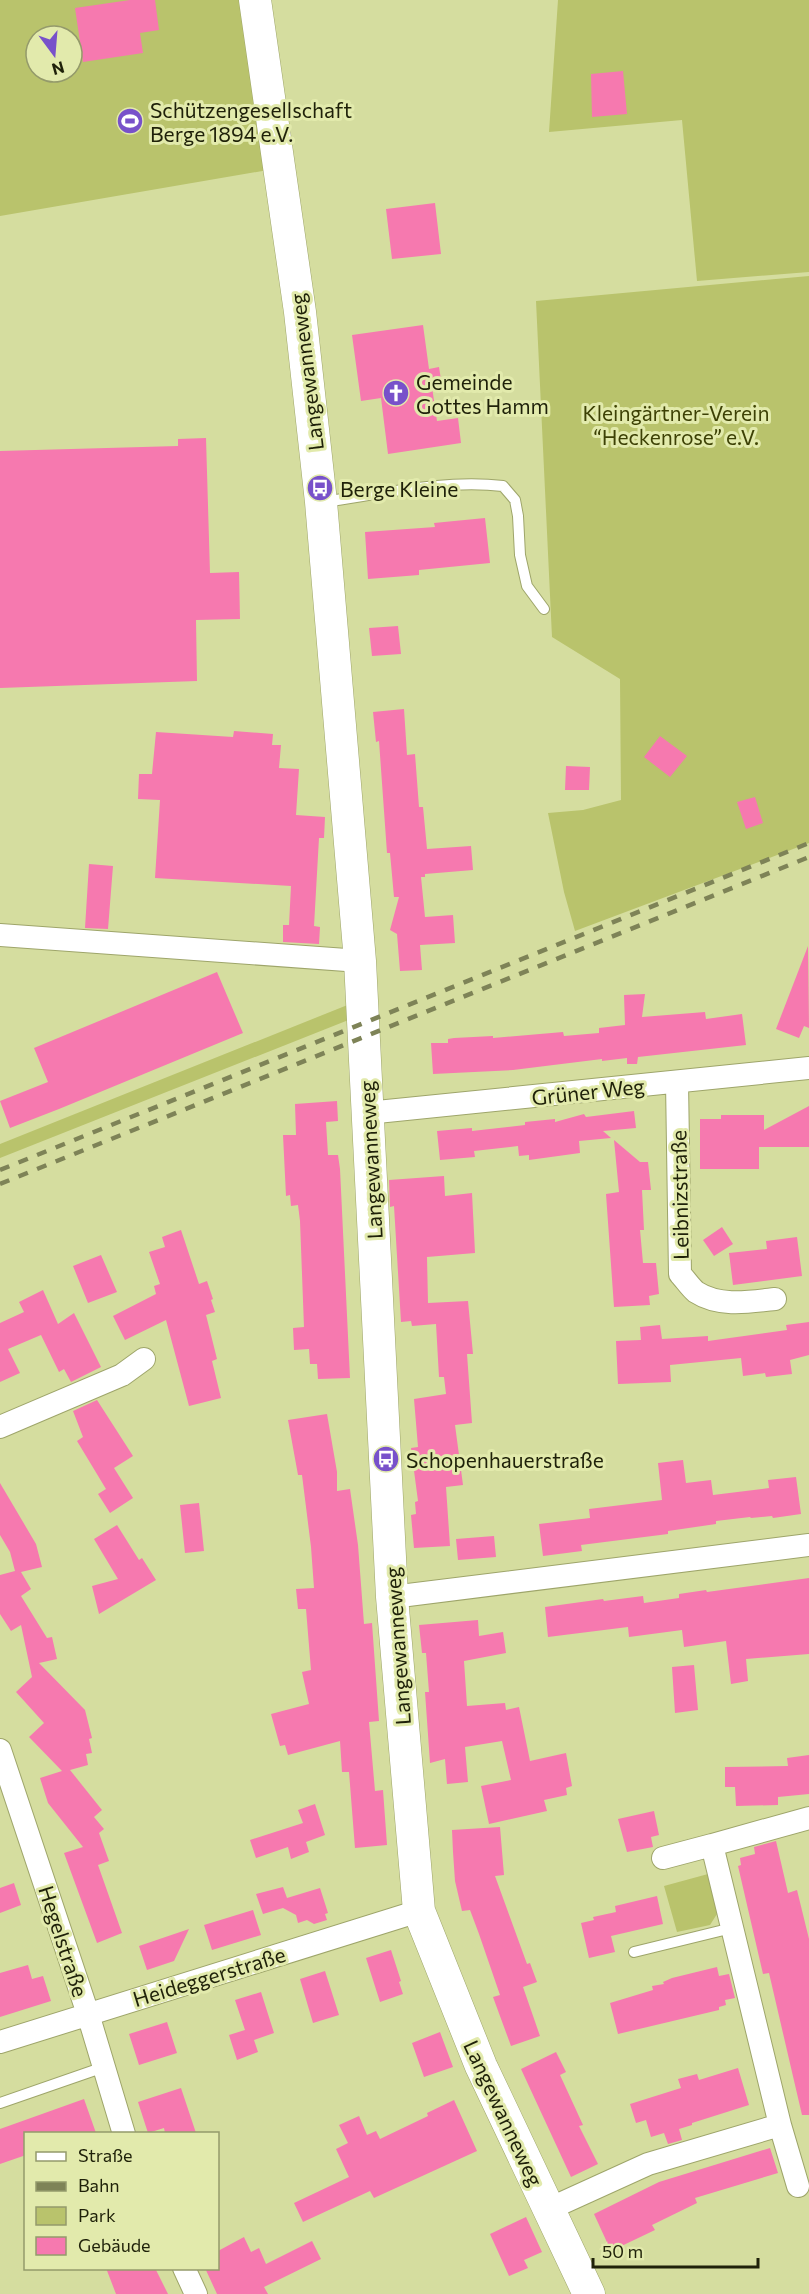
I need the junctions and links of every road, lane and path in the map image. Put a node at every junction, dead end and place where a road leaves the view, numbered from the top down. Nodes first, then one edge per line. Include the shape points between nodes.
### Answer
1 (255, 0) edge
2 (321, 502) junction
3 (544, 609) dead end
4 (0, 935) edge
5 (360, 961) junction
6 (809, 1068) edge
7 (677, 1082) junction
8 (367, 1113) junction
9 (775, 1299) dead end
10 (144, 1359) dead end
11 (0, 1427) edge
12 (809, 1545) edge
13 (393, 1597) junction
14 (0, 1750) edge
15 (809, 1818) edge
16 (712, 1845) junction
17 (663, 1858) dead end
18 (419, 1911) junction
19 (732, 1928) junction
20 (634, 1952) dead end
21 (88, 2014) junction
22 (0, 2042) edge
23 (104, 2067) junction
24 (0, 2103) edge
25 (780, 2125) junction
26 (124, 2132) edge
27 (798, 2186) dead end
28 (549, 2209) junction
29 (184, 2270) edge
30 (196, 2294) edge
31 (589, 2294) edge

1 - 2 street, Langewanneweg via 300,312
2 - 3 lane via 446,486 503,486 515,500 527,586
2 - 5 street, Langewanneweg
4 - 5 street
5 - 8 street, Langewanneweg
6 - 7 street, Grüner Weg
7 - 8 street, Grüner Weg
7 - 9 street, Leibnizstraße via 680,1274 695,1291 713,1299 732,1303
8 - 13 street, Langewanneweg
10 - 11 street via 122,1375
12 - 13 street
13 - 18 street, Langewanneweg
14 - 21 street, Hegelstraße
15 - 16 street
16 - 17 street
16 - 19 street
18 - 21 street, Heideggerstraße
18 - 28 street, Langewanneweg via 481,2066
19 - 20 lane
19 - 25 street
21 - 22 street, Heideggerstraße
21 - 23 street, Hegelstraße
23 - 24 lane
23 - 26 street, Hegelstraße
25 - 27 street
25 - 28 street via 648,2163
28 - 31 street, Langewanneweg
29 - 30 street

